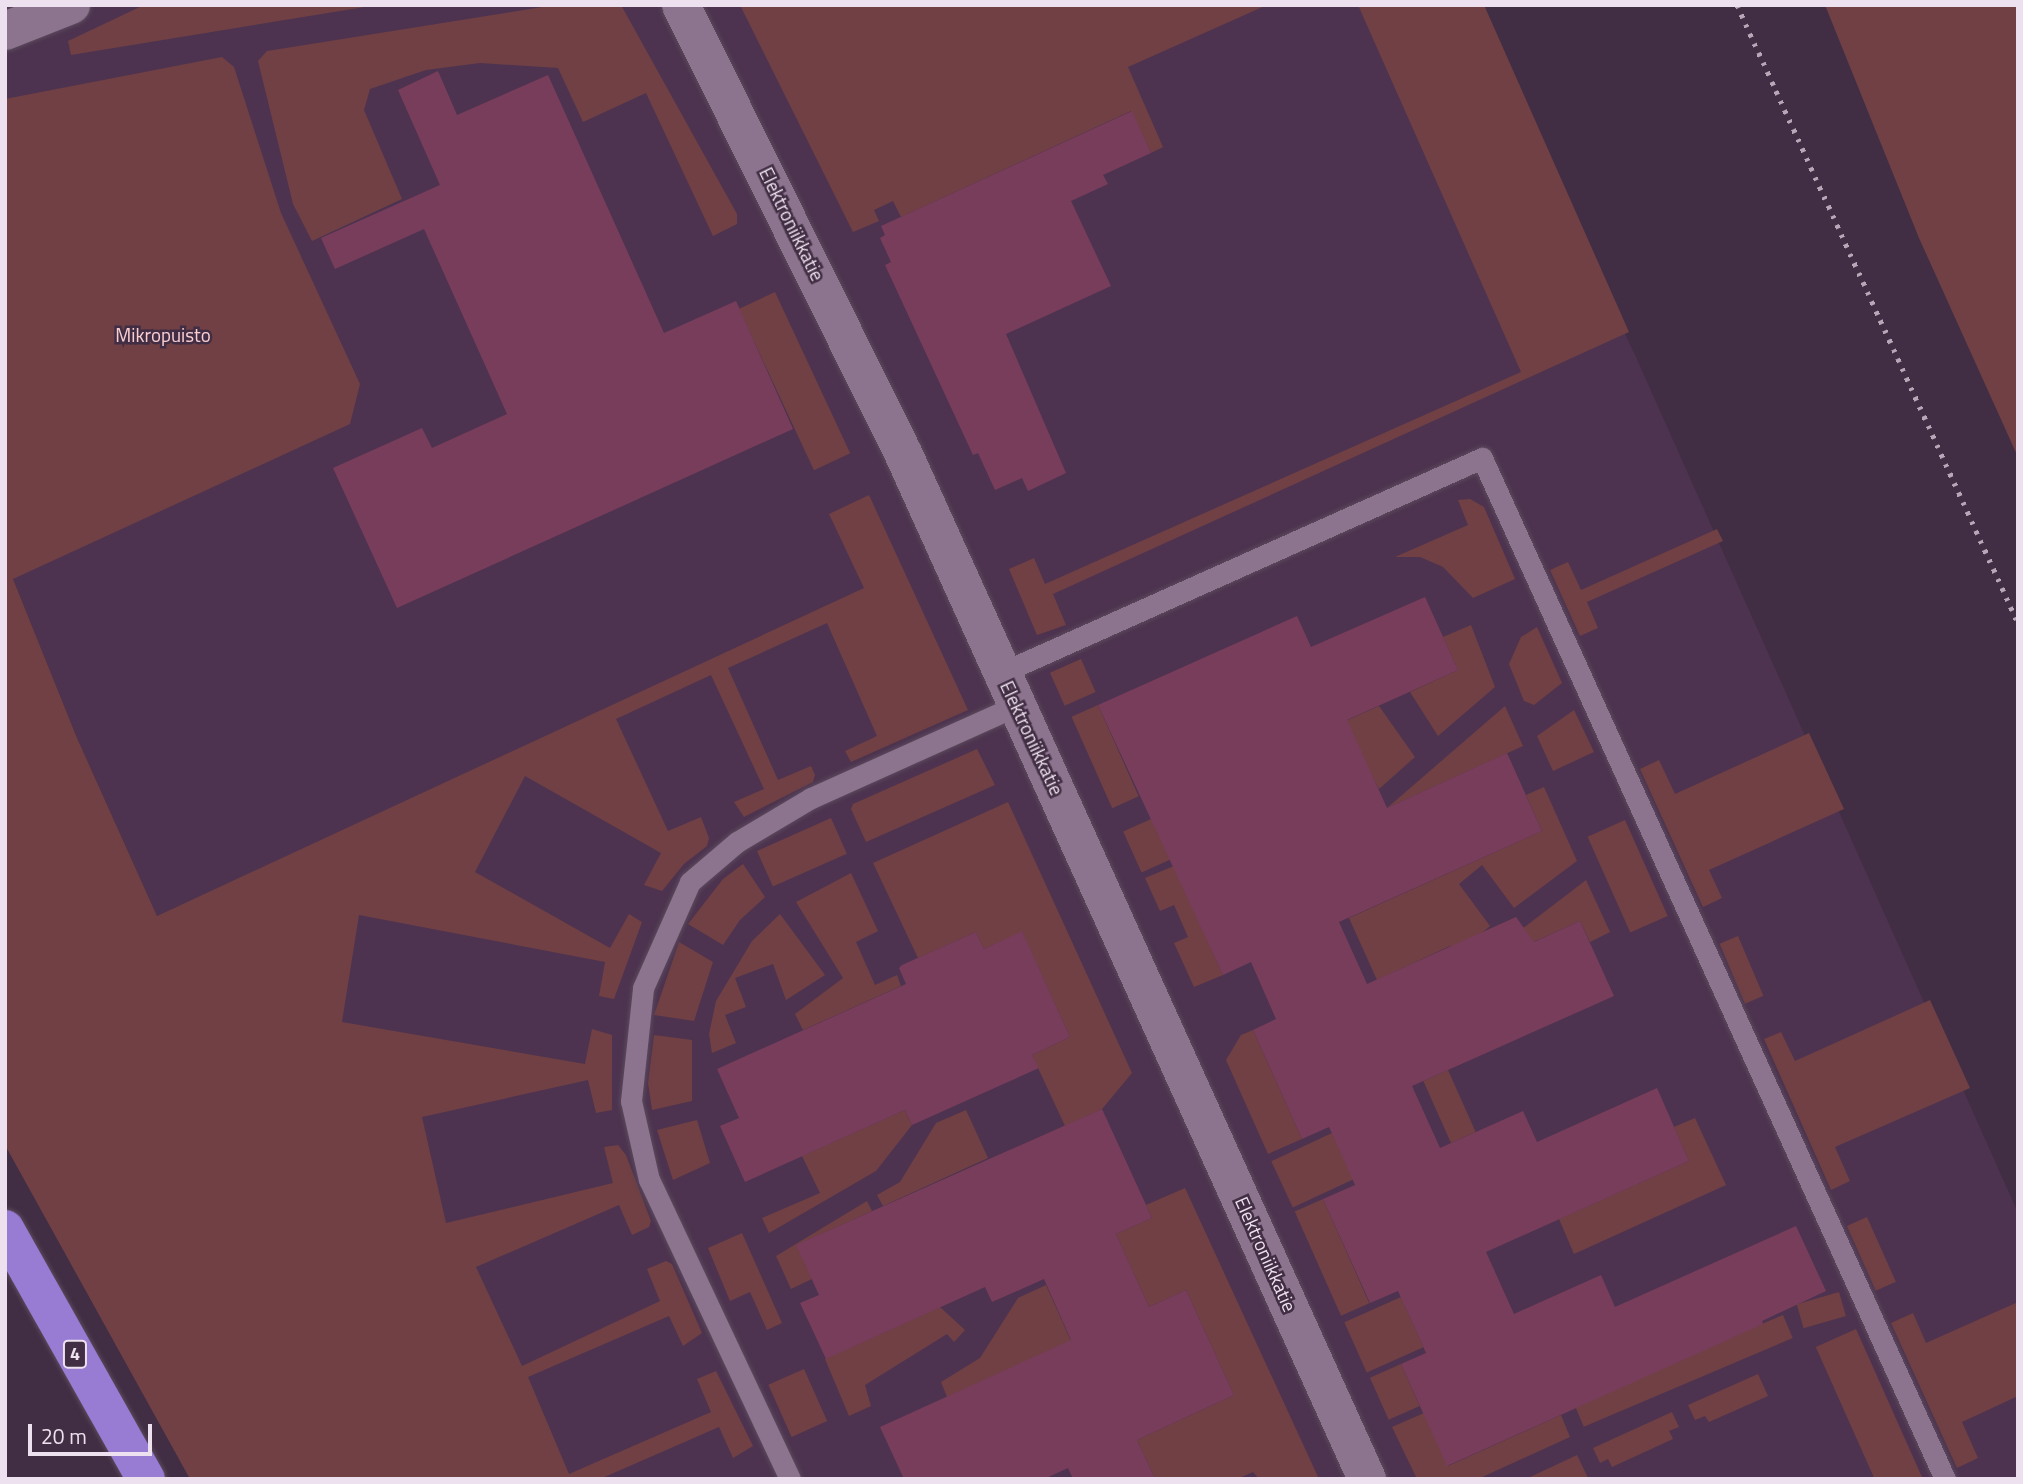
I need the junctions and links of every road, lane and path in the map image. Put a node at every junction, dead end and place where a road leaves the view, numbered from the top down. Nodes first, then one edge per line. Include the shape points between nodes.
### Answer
1 (71, 5) edge
2 (681, 5) edge
3 (5, 31) edge
4 (1010, 689) junction
5 (5, 1228) edge
6 (146, 1479) edge
7 (790, 1479) edge
8 (1367, 1479) edge
9 (1945, 1479) edge

1 - 3 street
2 - 4 street, Elektroniikkatie via 898,442
4 - 7 lane via 737,842 690,882 643,988 631,1101 649,1180
4 - 8 street, Elektroniikkatie
4 - 9 lane via 1482,458
5 - 6 highway, 4

